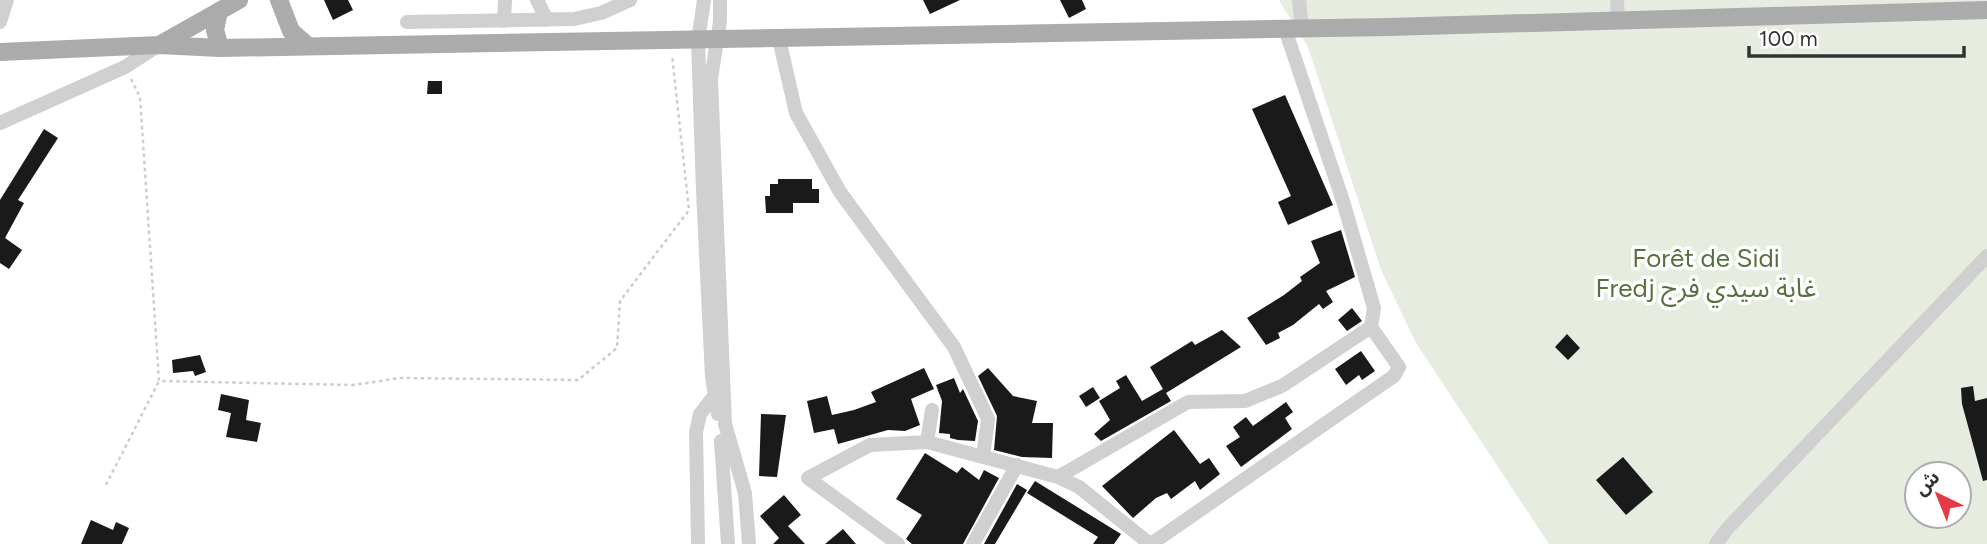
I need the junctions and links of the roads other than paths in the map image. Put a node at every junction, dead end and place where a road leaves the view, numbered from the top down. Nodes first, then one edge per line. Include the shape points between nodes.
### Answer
1 (7, 0) edge
2 (239, 0) edge
3 (279, 0) edge
4 (505, 0) edge
5 (537, 0) edge
6 (630, 0) edge
7 (704, 0) edge
8 (720, 0) edge
9 (1299, 0) edge
10 (1617, 0) edge
11 (1987, 10) edge
12 (219, 11) junction
13 (547, 20) junction
14 (1618, 20) junction
15 (504, 21) junction
16 (0, 22) edge
17 (407, 22) dead end
18 (1293, 29) junction
19 (779, 39) junction
20 (717, 40) junction
21 (698, 41) junction
22 (159, 45) junction
23 (307, 46) junction
24 (220, 48) junction
25 (0, 52) edge
26 (0, 123) edge
27 (710, 191) junction
28 (712, 228) junction
29 (1987, 256) edge
30 (1371, 327) junction
31 (714, 396) junction
32 (932, 410) dead end
33 (927, 442) junction
34 (983, 457) junction
35 (1017, 465) junction
36 (1058, 477) junction
37 (698, 544) edge
38 (729, 544) edge
39 (749, 544) edge
40 (898, 544) edge
41 (973, 544) edge
42 (1150, 544) edge
43 (1716, 544) edge

1 - 16 street
2 - 12 main road
3 - 23 main road via 291,30
4 - 15 street
5 - 13 street
6 - 13 street via 588,17
7 - 21 street
8 - 20 street
9 - 18 street
10 - 14 street
11 - 14 main road
12 - 22 main road
12 - 24 main road via 215,30
13 - 15 street
14 - 18 main road
15 - 17 street
18 - 19 main road
18 - 30 street via 1374,308
19 - 20 main road
19 - 34 street via 796,113 839,192 965,369 988,419
20 - 21 main road
20 - 27 street via 711,79
21 - 23 main road
21 - 27 street
22 - 24 main road
22 - 25 main road
22 - 26 street via 125,67
23 - 24 main road
27 - 28 street
28 - 31 street
28 - 39 street via 725,424 745,493
29 - 43 street
30 - 36 street via 1282,386 1245,401 1188,402
30 - 42 street via 1399,367 1394,376
31 - 37 street via 700,414 696,432
31 - 38 street
32 - 33 street
33 - 34 street
33 - 40 street via 870,445 808,478
34 - 35 street
35 - 36 street
35 - 41 street
36 - 42 street via 1079,487

